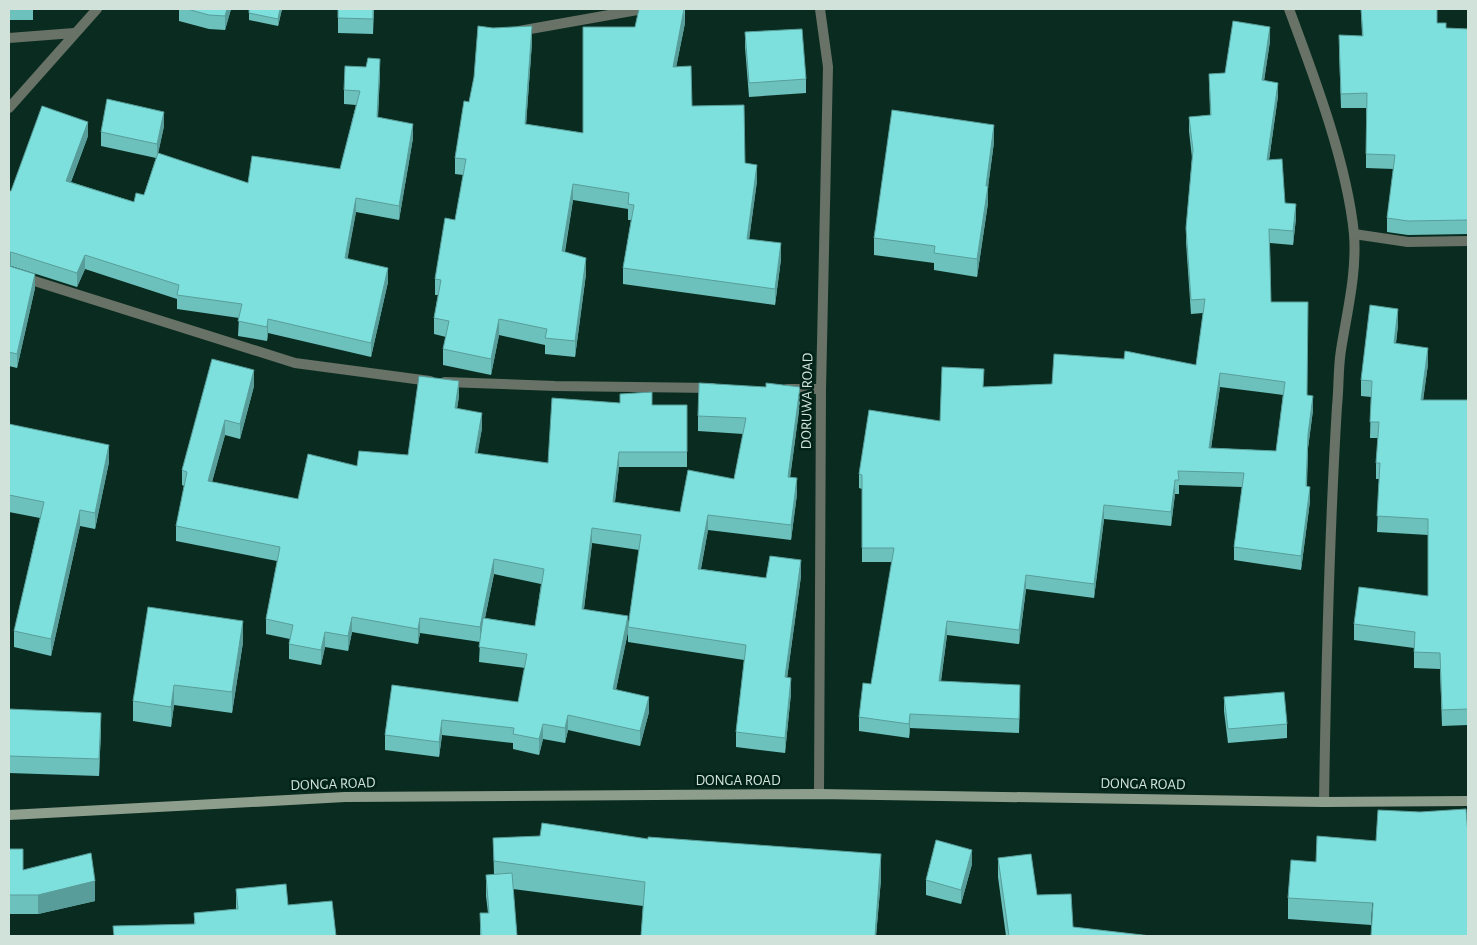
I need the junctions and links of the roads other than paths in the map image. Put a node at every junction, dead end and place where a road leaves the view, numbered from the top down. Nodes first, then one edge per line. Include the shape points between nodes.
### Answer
1 (97, 9) edge
2 (643, 9) edge
3 (820, 9) edge
4 (1290, 9) edge
5 (74, 33) junction
6 (510, 33) edge
7 (9, 38) edge
8 (9, 108) edge
9 (1354, 234) junction
10 (1468, 241) edge
11 (9, 274) edge
12 (722, 388) edge
13 (772, 388) edge
14 (821, 389) junction
15 (818, 794) junction
16 (1468, 801) edge
17 (1324, 802) junction
18 (9, 815) edge

1 - 5 street
2 - 6 street
3 - 14 street, DORUWA ROAD via 828,66
4 - 9 street via 1342,170
5 - 7 street
5 - 8 street
9 - 10 street via 1408,242
9 - 17 street via 1352,287 1341,352 1335,449
11 - 12 street via 295,362 422,381
13 - 14 street
14 - 15 street, DORUWA ROAD
15 - 17 street, DONGA ROAD
15 - 18 street, DONGA ROAD via 345,797
16 - 17 street, DONGA ROAD

